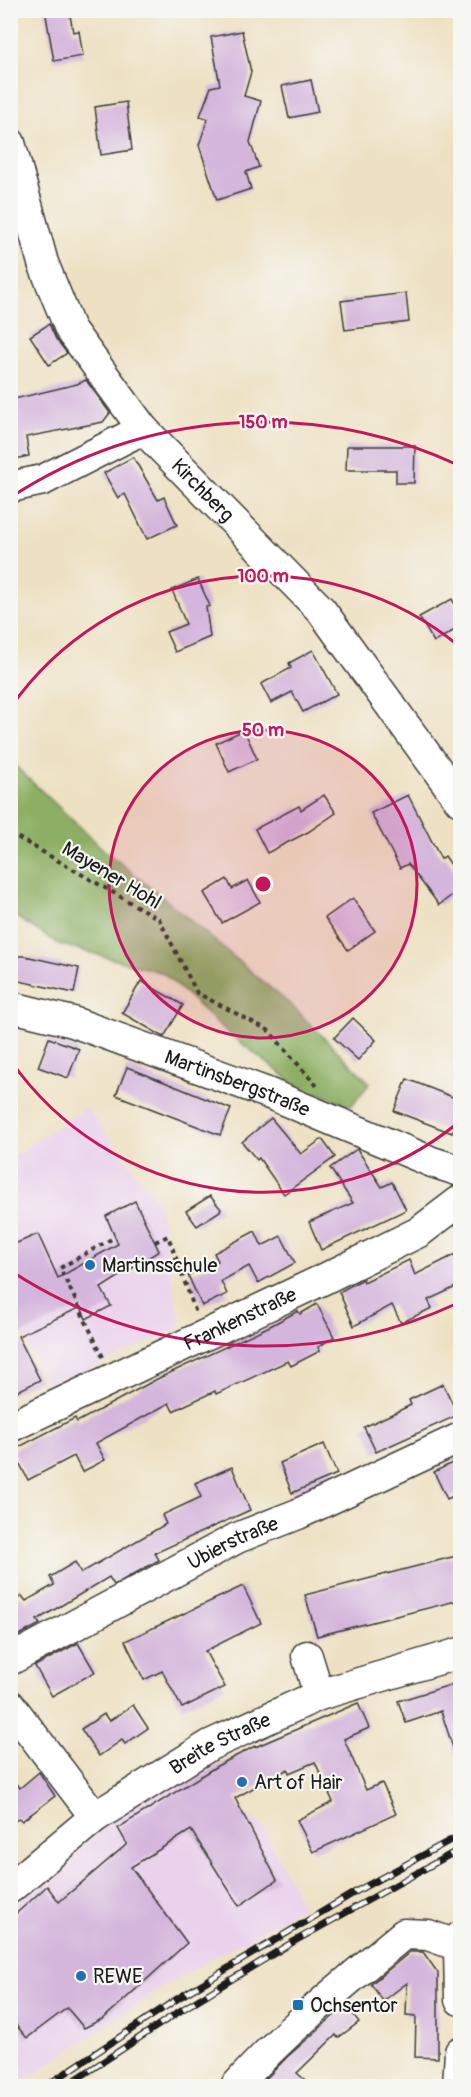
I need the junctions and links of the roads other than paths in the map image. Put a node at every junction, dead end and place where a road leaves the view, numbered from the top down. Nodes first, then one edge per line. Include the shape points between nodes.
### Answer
1 (10, 142) edge
2 (143, 429) junction
3 (10, 487) edge
4 (460, 801) edge
5 (10, 1010) edge
6 (460, 1171) edge
7 (460, 1201) edge
8 (10, 1427) edge
9 (460, 1438) edge
10 (460, 1653) edge
11 (307, 1656) dead end
12 (10, 1660) edge
13 (319, 1695) junction
14 (10, 1705) edge
15 (95, 1817) junction
16 (10, 1888) edge
17 (460, 1942) edge
18 (460, 2000) edge
19 (460, 2052) edge
20 (236, 2086) edge
21 (458, 2086) edge

1 - 2 street, Kirchberg via 43,263 70,329
2 - 3 street via 43,480
2 - 4 street, Kirchberg via 321,610
5 - 6 street, Martinsbergstraße via 73,1022 265,1092
7 - 8 street, Frankenstraße via 418,1232
9 - 12 street, Ubierstraße via 298,1514 237,1538
10 - 13 street, Breite Straße
11 - 13 street
13 - 15 street, Breite Straße via 210,1745
14 - 15 street
15 - 16 street, Breite Straße
17 - 18 street
17 - 20 street via 404,1934 311,2010
19 - 21 street

